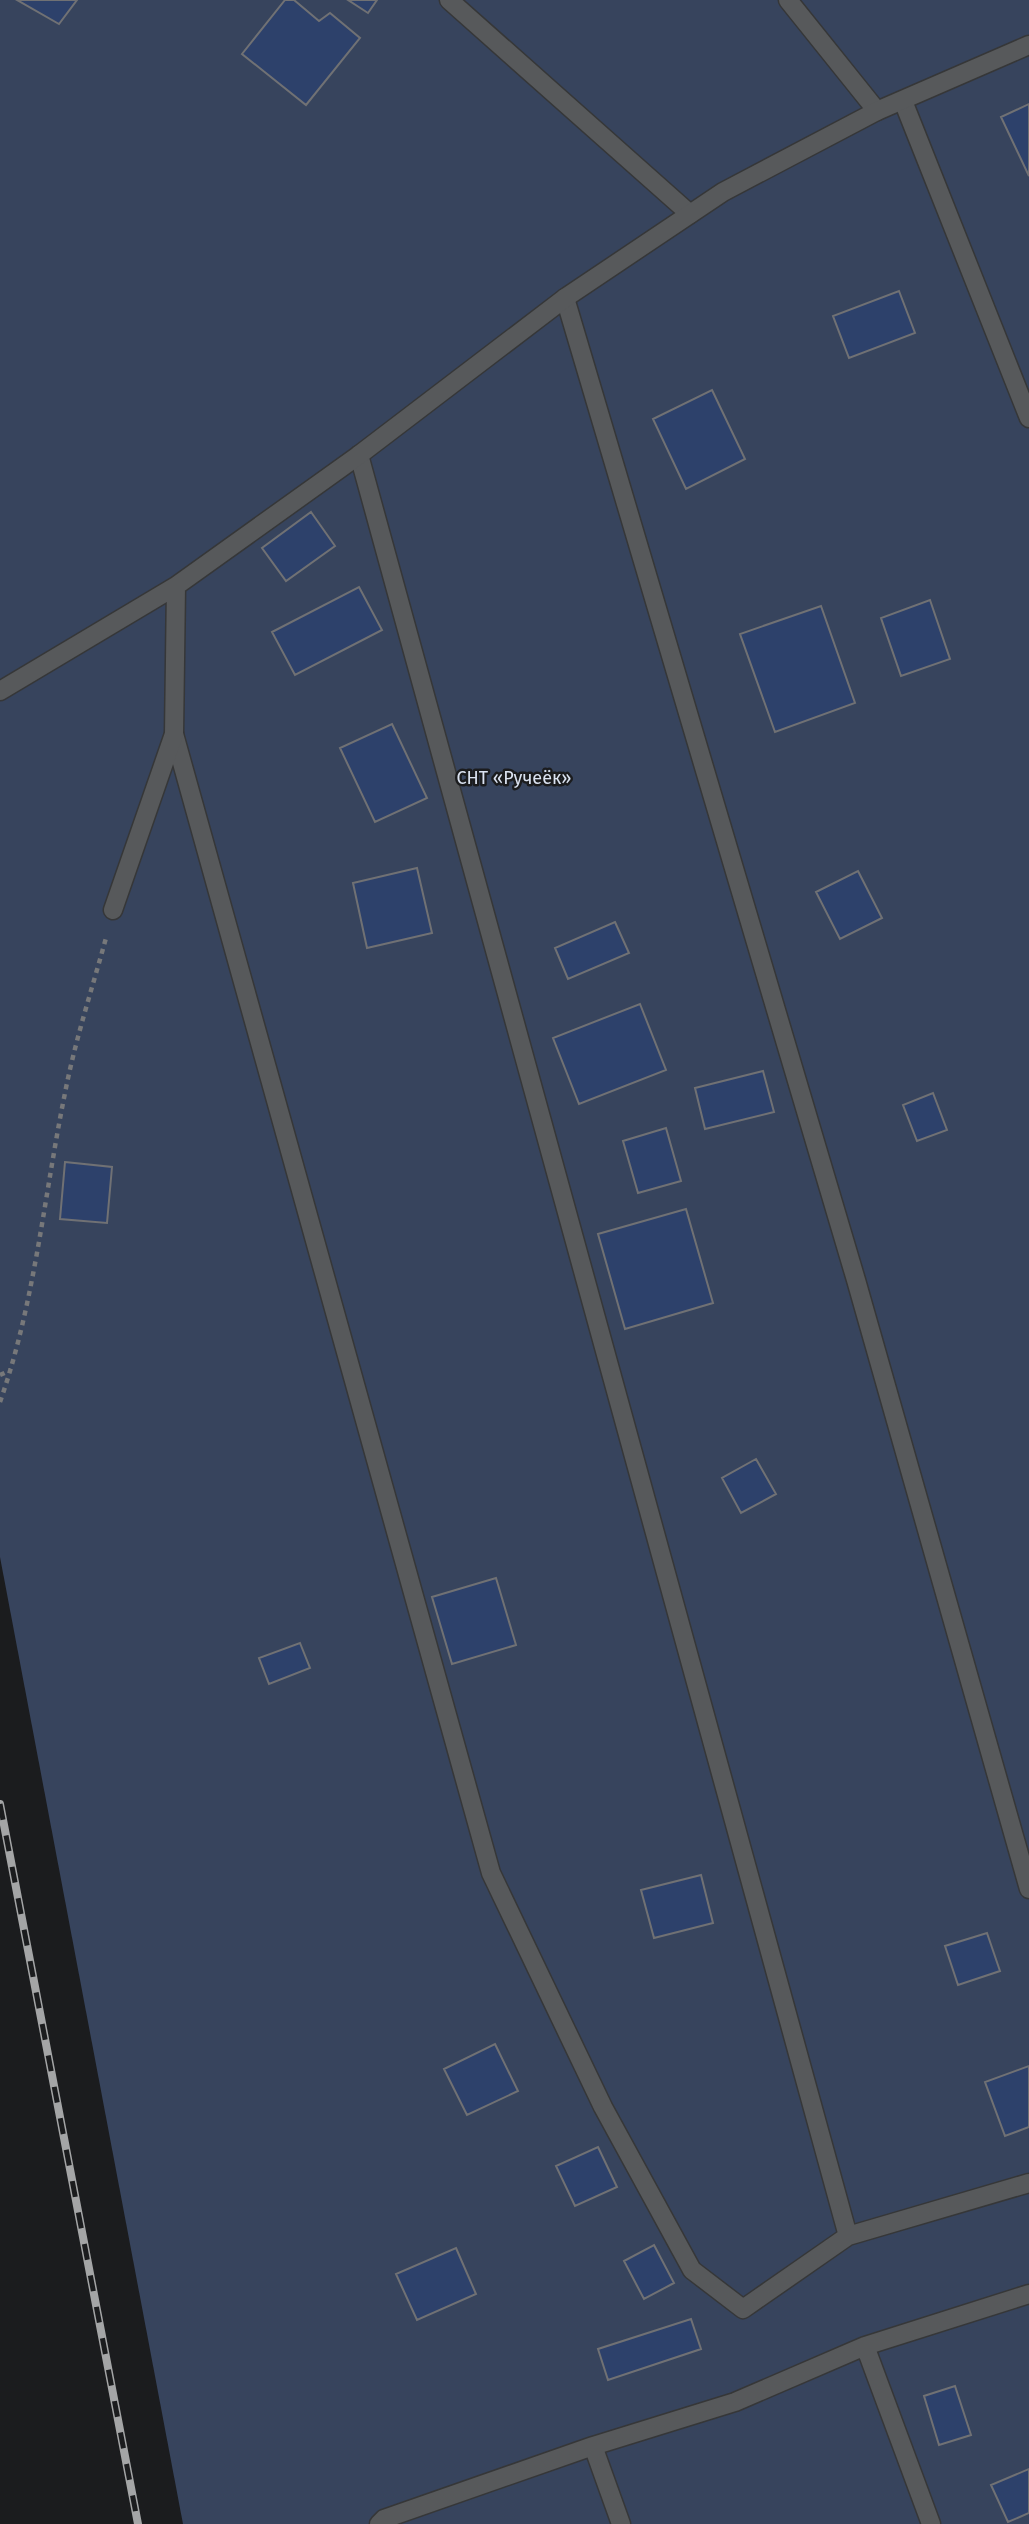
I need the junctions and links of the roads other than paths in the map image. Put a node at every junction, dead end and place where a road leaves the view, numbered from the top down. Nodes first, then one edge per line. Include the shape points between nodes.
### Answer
1 (449, 0) edge
2 (788, 0) edge
3 (1029, 45) edge
4 (903, 101) junction
5 (877, 111) junction
6 (690, 214) junction
7 (565, 298) junction
8 (1029, 418) edge
9 (359, 455) junction
10 (176, 586) junction
11 (0, 691) edge
12 (174, 734) junction
13 (113, 910) road end
14 (1029, 1889) edge
15 (1029, 2183) edge
16 (848, 2236) junction
17 (1029, 2294) edge
18 (865, 2346) junction
19 (593, 2446) junction
20 (379, 2524) edge
21 (621, 2524) edge
22 (931, 2524) edge

1 - 6 street
2 - 5 street
3 - 4 street
4 - 5 street
4 - 8 street
5 - 6 street
6 - 7 street
7 - 9 street
7 - 14 street via 856,1280
9 - 10 street
9 - 16 street
10 - 11 street
10 - 12 street
12 - 13 street
12 - 16 street via 491,1873 603,2107 692,2270 743,2309
15 - 16 street
17 - 18 street
18 - 19 street via 735,2402
18 - 22 street
19 - 20 street
19 - 21 street

